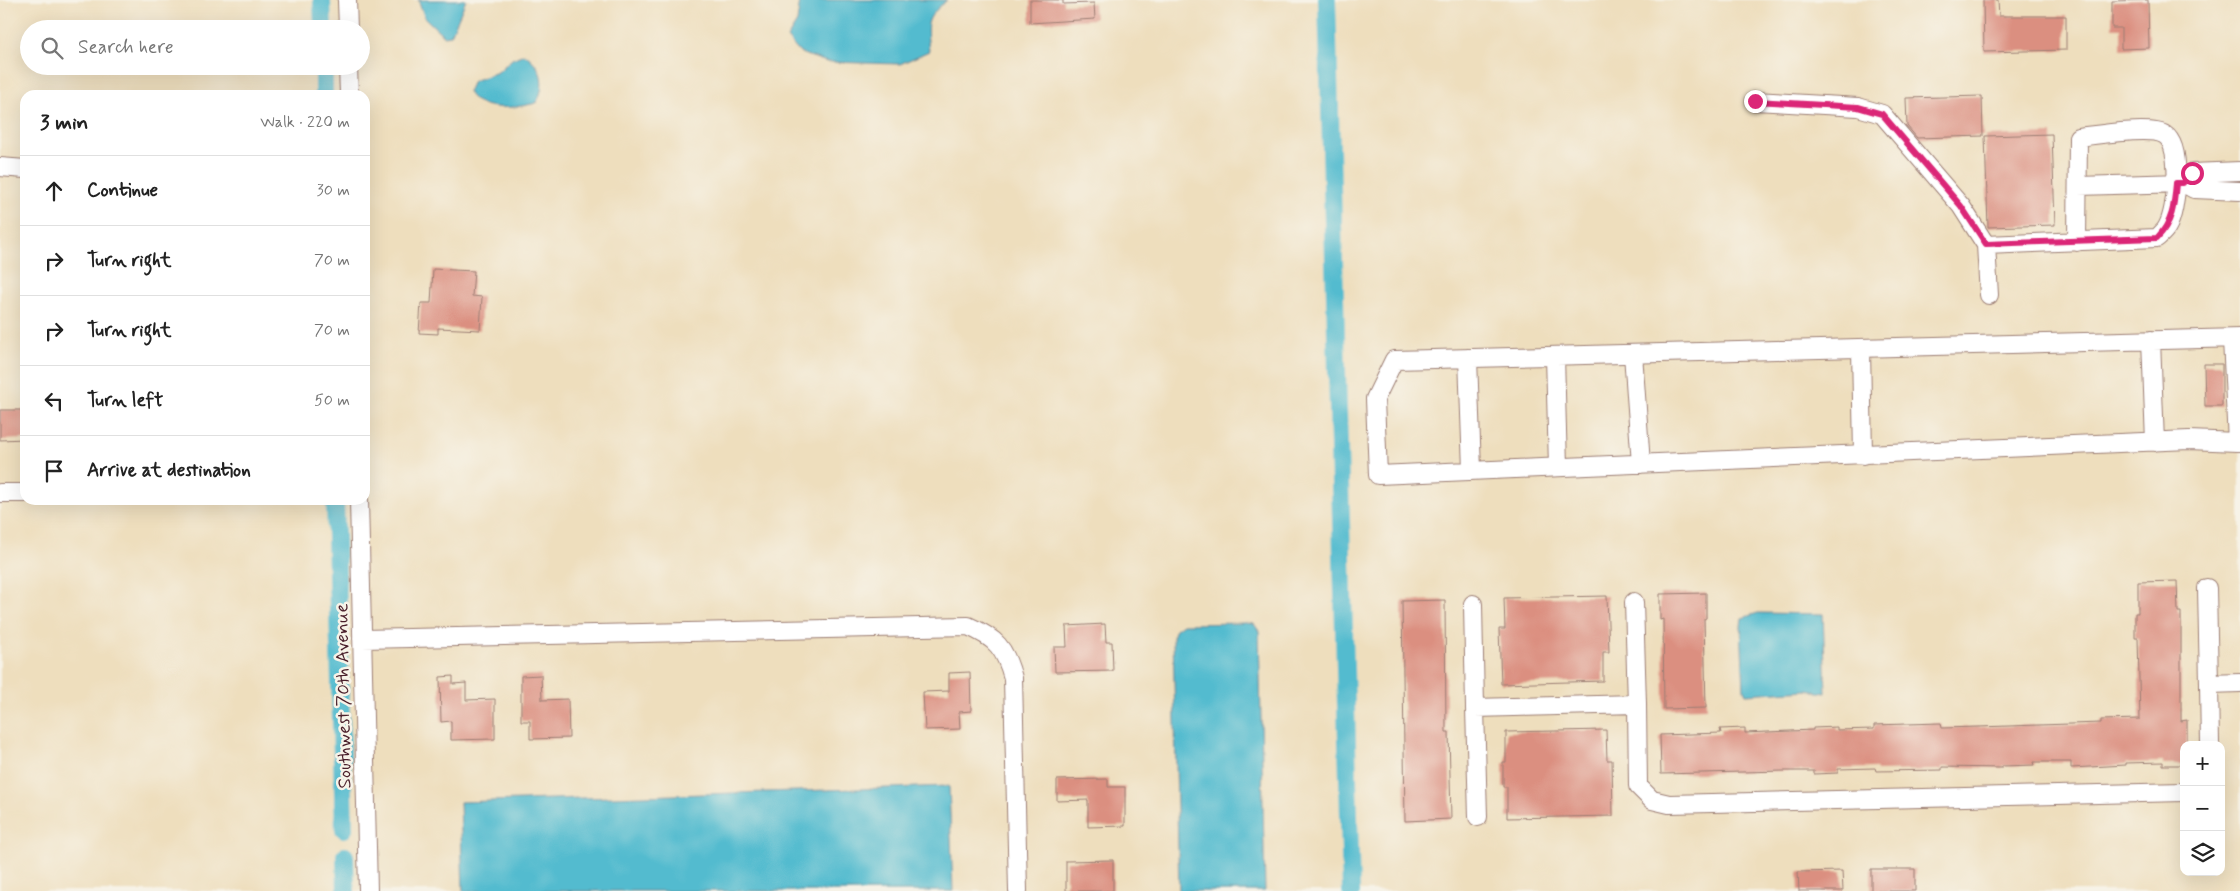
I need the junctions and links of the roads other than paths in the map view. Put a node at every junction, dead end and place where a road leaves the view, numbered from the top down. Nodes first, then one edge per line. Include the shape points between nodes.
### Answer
1 (347, 0) edge
2 (348, 20) edge
3 (348, 75) edge
4 (349, 90) edge
5 (1755, 101) dead end
6 (0, 167) edge
7 (20, 169) edge
8 (2240, 171) edge
9 (2179, 183) junction
10 (2078, 186) junction
11 (2240, 191) edge
12 (2077, 242) junction
13 (1986, 244) junction
14 (1990, 295) dead end
15 (2236, 338) edge
16 (2152, 340) junction
17 (1861, 348) junction
18 (1633, 354) junction
19 (1555, 356) junction
20 (1468, 358) junction
21 (2155, 442) junction
22 (2239, 442) edge
23 (1863, 455) junction
24 (1641, 464) junction
25 (1558, 467) junction
26 (1472, 470) junction
27 (0, 493) edge
28 (20, 493) edge
29 (359, 505) edge
30 (2207, 588) dead end
31 (1634, 602) dead end
32 (1472, 604) dead end
33 (362, 639) junction
34 (2240, 683) edge
35 (2209, 684) junction
36 (1637, 704) junction
37 (1475, 708) junction
38 (2210, 741) edge
39 (2180, 792) edge
40 (1478, 817) dead end
41 (368, 891) edge
42 (1018, 891) edge

1 - 2 street
3 - 4 street
5 - 13 street via 1858,107 1882,114 1961,206
6 - 7 street
8 - 9 street via 2192,173
9 - 10 street
9 - 10 street via 2172,143 2165,135 2120,132 2078,137
9 - 11 street via 2194,190
9 - 12 street via 2167,227 2157,238
10 - 12 street
12 - 13 street
13 - 14 street
15 - 16 street
15 - 22 street
16 - 17 street
16 - 21 street
17 - 18 street
17 - 23 street
18 - 19 street
18 - 24 street
19 - 20 street
19 - 25 street
20 - 26 street
20 - 26 street via 1394,360 1374,398 1378,474
21 - 22 street
21 - 23 street
23 - 24 street
24 - 25 street
25 - 26 street
27 - 28 street
29 - 33 street, Southwest 70th Avenue
30 - 35 street
31 - 36 street
32 - 37 street
33 - 41 street, Southwest 70th Avenue
33 - 42 street via 968,626 989,635 1007,656 1013,678
34 - 35 street
35 - 38 street
36 - 37 street
36 - 39 street via 1638,786 1652,800 1670,804
37 - 40 street

